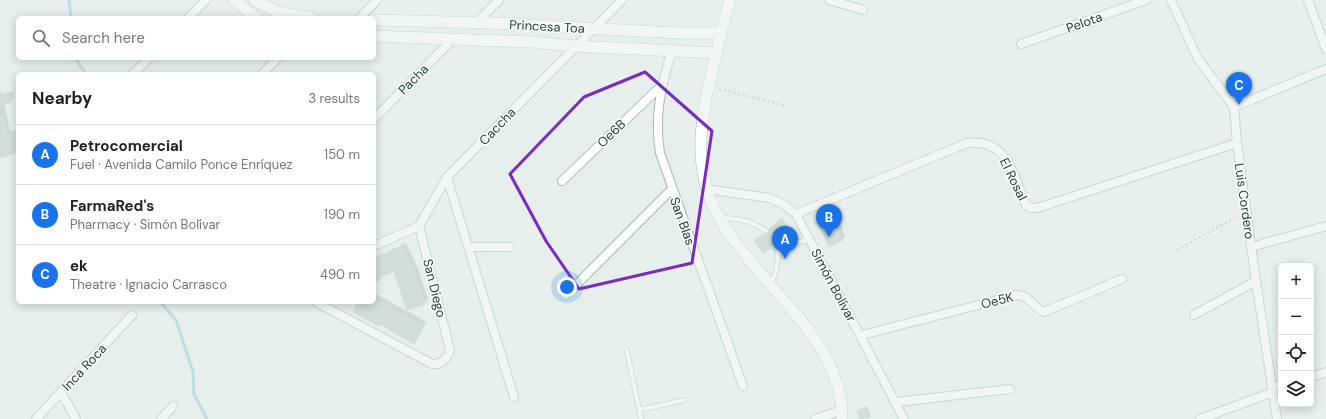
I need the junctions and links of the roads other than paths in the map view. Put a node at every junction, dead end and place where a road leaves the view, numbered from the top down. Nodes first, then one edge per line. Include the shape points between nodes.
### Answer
1 (206, 0) edge
2 (234, 0) edge
3 (256, 0) edge
4 (377, 0) edge
5 (499, 0) edge
6 (622, 0) edge
7 (730, 0) edge
8 (829, 0) edge
9 (1146, 0) edge
10 (1171, 0) edge
11 (1308, 0) edge
12 (863, 10) dead end
13 (190, 16) edge
14 (254, 16) edge
15 (298, 16) edge
16 (362, 16) edge
17 (376, 20) edge
18 (476, 23) junction
19 (594, 28) junction
20 (720, 33) junction
21 (376, 36) edge
22 (453, 39) junction
23 (1021, 44) dead end
24 (575, 46) junction
25 (1326, 49) edge
26 (672, 51) junction
27 (716, 53) junction
28 (147, 60) edge
29 (276, 60) edge
30 (1326, 69) edge
31 (135, 72) edge
32 (264, 72) edge
33 (661, 86) junction
34 (1234, 107) junction
35 (376, 117) edge
36 (1237, 142) junction
37 (448, 177) junction
38 (562, 181) dead end
39 (706, 188) junction
40 (672, 189) junction
41 (796, 214) junction
42 (719, 218) junction
43 (419, 226) junction
44 (1326, 226) edge
45 (766, 231) dead end
46 (810, 240) junction
47 (776, 243) dead end
48 (376, 245) edge
49 (1251, 246) junction
50 (468, 247) junction
51 (509, 247) dead end
52 (779, 252) junction
53 (1122, 279) dead end
54 (1256, 281) junction
55 (771, 284) junction
56 (565, 296) dead end
57 (320, 304) edge
58 (132, 315) dead end
59 (1194, 315) dead end
60 (862, 335) junction
61 (627, 351) dead end
62 (1326, 372) edge
63 (1314, 375) edge
64 (743, 386) dead end
65 (1278, 387) edge
66 (1010, 389) dead end
67 (1273, 390) junction
68 (61, 392) junction
69 (514, 397) dead end
70 (684, 400) dead end
71 (897, 402) junction
72 (173, 406) dead end
73 (639, 410) junction
74 (842, 414) edge
75 (36, 419) edge
76 (76, 419) edge
77 (161, 419) edge
78 (641, 419) edge
79 (815, 419) edge
80 (904, 419) edge
81 (1200, 419) edge
82 (1277, 419) edge

1 - 13 street
2 - 14 street
3 - 15 street via 277,12
4 - 16 street
5 - 18 street
6 - 19 street, Caccha
7 - 20 street
8 - 12 street
9 - 23 street, Pelota
10 - 34 street via 1198,59
11 - 25 street
17 - 18 street, Princesa Toa
18 - 19 street, Princesa Toa
19 - 20 street, Princesa Toa
19 - 24 street, Caccha
20 - 27 street
21 - 22 street, Princesa Toa
22 - 24 street, Princesa Toa
22 - 35 street, Pacha
24 - 26 street, Princesa Toa
24 - 37 street, Caccha
26 - 27 street, Princesa Toa
26 - 33 street, San Blas
27 - 39 street via 701,120 700,153
28 - 31 street
29 - 32 street
30 - 34 street
33 - 38 street, Oe6B
33 - 40 street, San Blas via 657,136
34 - 36 street, Luis Cordero
36 - 41 street, El Rosal via 1031,208 1026,205 1008,162 1000,152 979,141 967,143
36 - 49 street, Luis Cordero
37 - 43 street, Caccha
37 - 50 street
39 - 41 street, Simón Bolívar via 770,198
39 - 42 street
40 - 56 street
40 - 64 street, San Blas
41 - 46 street, Simón Bolívar
42 - 45 lane via 748,221
42 - 55 street
43 - 48 street
43 - 57 street, San Diego via 450,350 447,358 440,363 432,364
44 - 49 street
46 - 52 lane via 793,243
46 - 60 street, Simón Bolívar
47 - 52 lane
49 - 54 street, Luis Cordero
50 - 51 street
50 - 69 street
52 - 55 lane
53 - 60 street, Oe5K via 1044,312 1038,310 1022,295 1017,295
54 - 59 street
54 - 67 street, Luis Cordero
55 - 74 street via 819,345 836,381
58 - 68 street, Inca Roca
60 - 71 street, Simón Bolívar
61 - 73 lane
62 - 63 street
65 - 67 street
66 - 71 street
67 - 81 street
67 - 82 street, Luis Cordero
68 - 75 street, Inca Roca
68 - 76 street
70 - 73 lane
71 - 80 street, Simón Bolívar
72 - 77 street
73 - 78 lane
74 - 79 street

